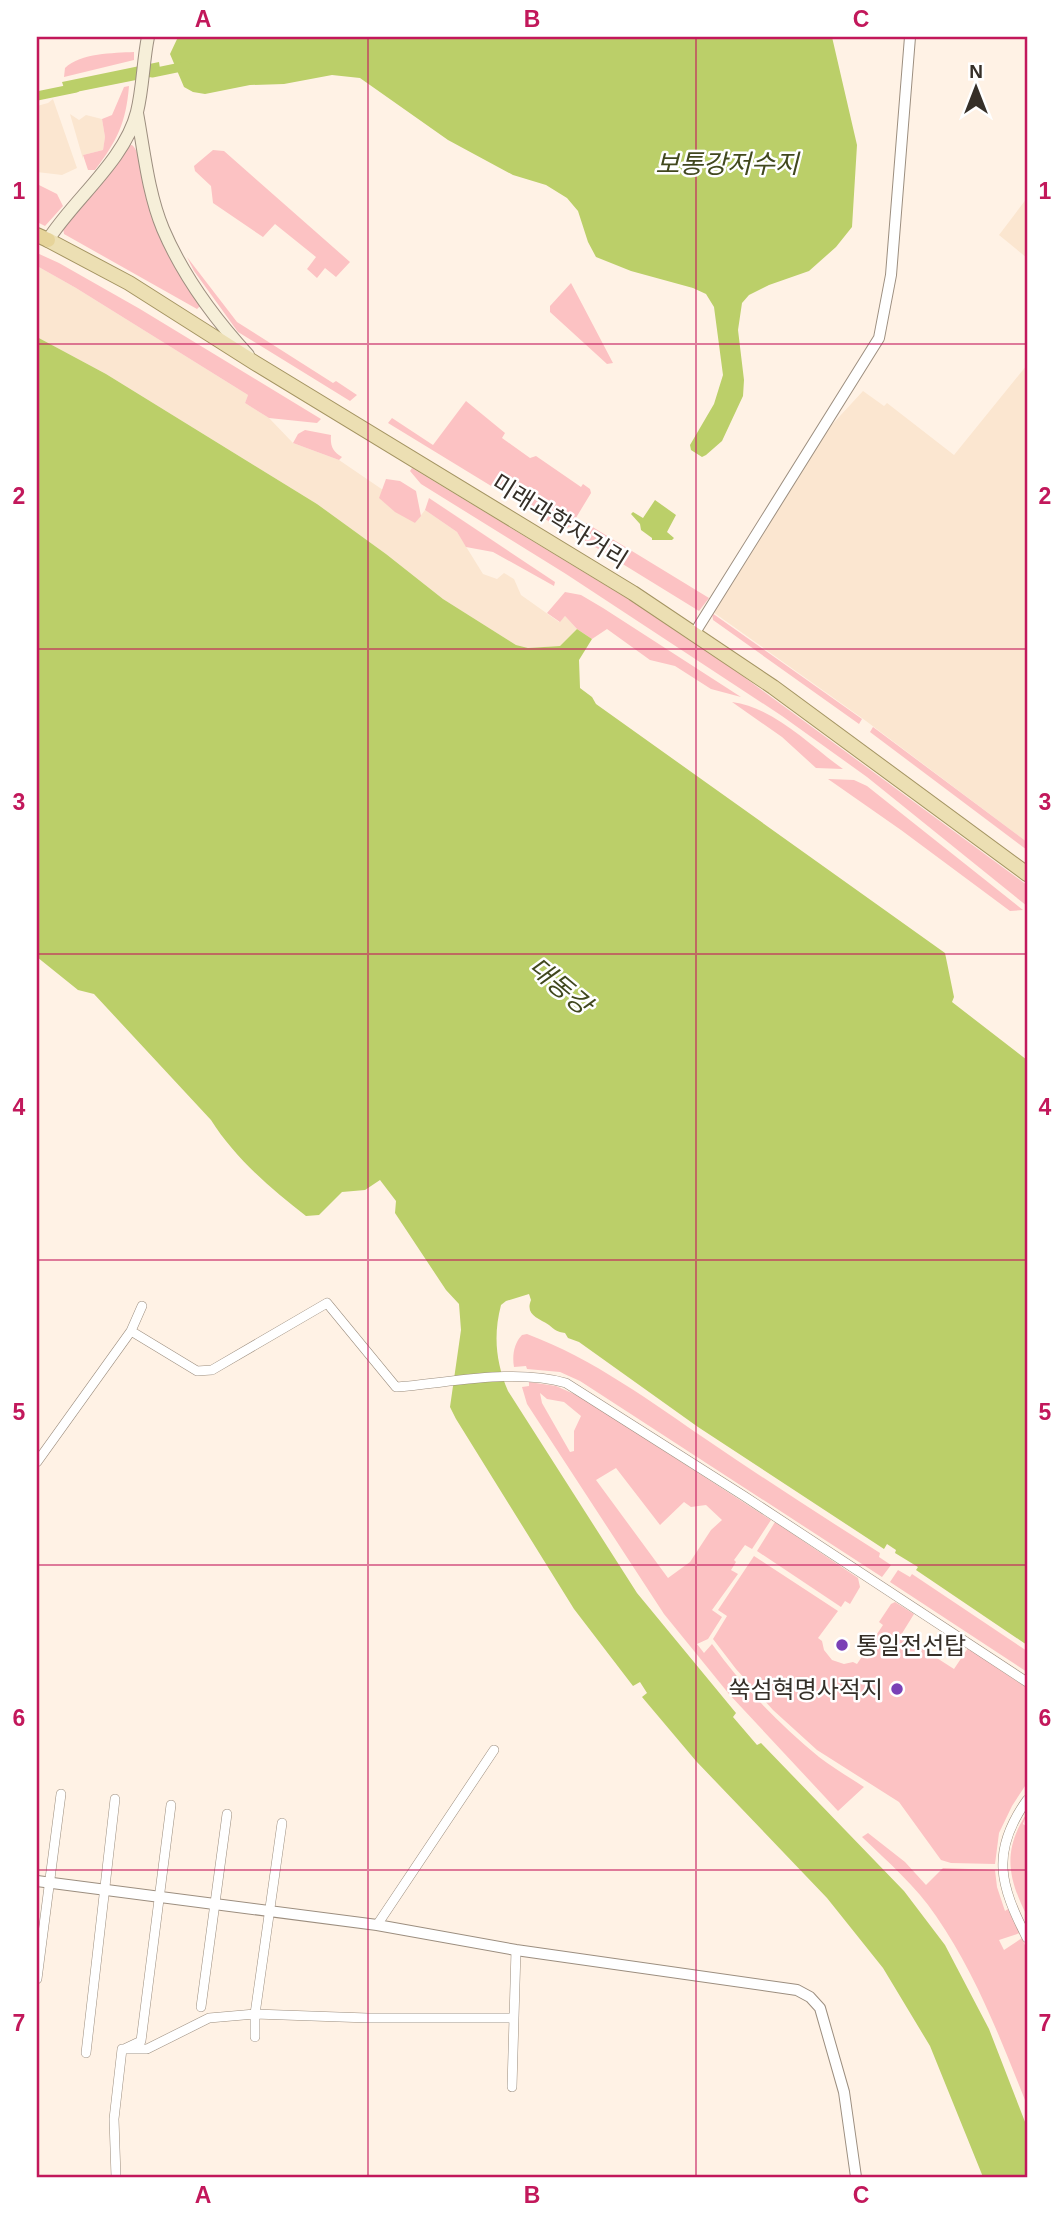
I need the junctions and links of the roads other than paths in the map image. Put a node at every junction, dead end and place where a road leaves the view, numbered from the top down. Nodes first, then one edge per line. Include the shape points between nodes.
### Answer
1 (148, 37) edge
2 (910, 37) edge
3 (137, 113) junction
4 (43, 238) edge
5 (255, 363) junction
6 (694, 634) junction
7 (1027, 874) edge
8 (142, 1306) dead end
9 (131, 1331) junction
10 (37, 1462) edge
11 (1027, 1682) edge
12 (494, 1750) dead end
13 (61, 1794) dead end
14 (115, 1799) dead end
15 (1027, 1800) edge
16 (171, 1805) dead end
17 (227, 1814) dead end
18 (282, 1822) dead end
19 (37, 1881) edge
20 (50, 1883) junction
21 (104, 1891) junction
22 (159, 1897) junction
23 (214, 1904) junction
24 (270, 1911) junction
25 (377, 1925) junction
26 (1027, 1938) edge
27 (516, 1950) junction
28 (37, 1979) edge
29 (201, 2007) dead end
30 (255, 2014) junction
31 (514, 2018) junction
32 (255, 2037) dead end
33 (122, 2049) junction
34 (86, 2053) dead end
35 (512, 2087) dead end
36 (116, 2177) edge
37 (856, 2177) edge

1 - 3 main road
2 - 6 street via 891,275 878,338
3 - 4 main road via 121,146 94,183
3 - 5 main road via 163,229 194,287
4 - 5 main road, 미래과학자거리 via 129,283
5 - 6 main road, 미래과학자거리 via 546,538
6 - 7 main road, 미래과학자거리
8 - 9 street
9 - 10 street
9 - 11 street via 197,1371 212,1370 327,1303 396,1387 514,1376 566,1383
12 - 25 street
13 - 20 street
14 - 21 street
15 - 26 street via 1011,1826 1002,1867 1006,1892
16 - 22 street
17 - 23 street
18 - 24 street
19 - 20 street
20 - 21 street
20 - 28 street
21 - 22 street
21 - 34 street
22 - 23 street
22 - 33 street via 141,2041
23 - 24 street
23 - 29 street
24 - 25 street
24 - 30 street
25 - 27 street
27 - 31 street
27 - 37 street via 797,1990 810,1997 821,2008 839,2073
30 - 31 street
30 - 32 street
30 - 33 street via 209,2018 147,2049
31 - 35 street
33 - 36 street via 114,2119

